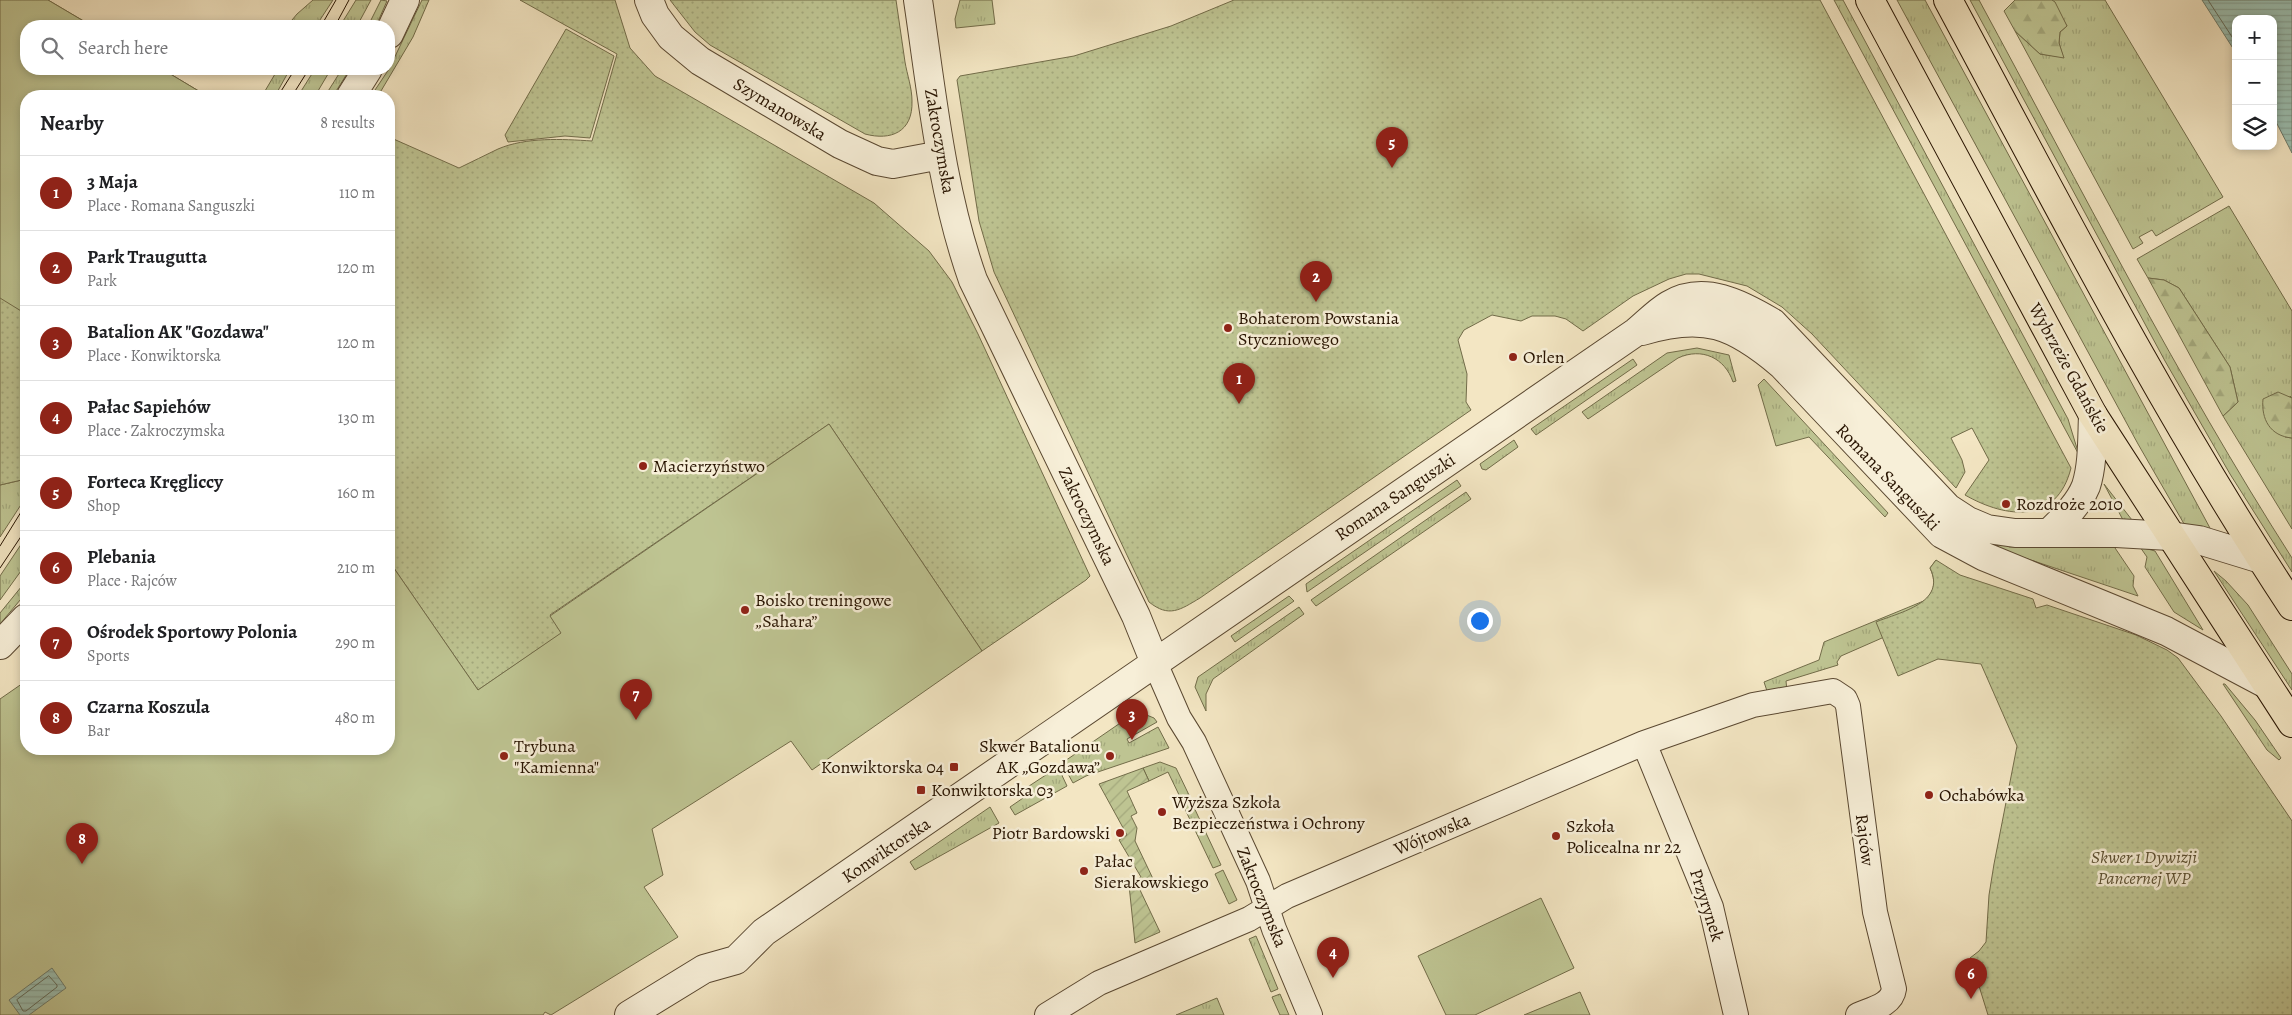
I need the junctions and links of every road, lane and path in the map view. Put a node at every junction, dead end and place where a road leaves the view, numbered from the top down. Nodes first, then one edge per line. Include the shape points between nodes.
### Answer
1 (405, 0) edge
2 (649, 0) edge
3 (918, 0) edge
4 (1870, 0) edge
5 (1948, 0) edge
6 (395, 21) edge
7 (364, 75) edge
8 (355, 90) edge
9 (941, 155) junction
10 (1636, 332) junction
11 (2093, 415) junction
12 (2050, 532) junction
13 (2170, 536) junction
14 (2261, 560) junction
15 (2292, 606) edge
16 (20, 624) edge
17 (0, 645) edge
18 (1155, 663) junction
19 (2266, 684) junction
20 (1839, 695) joint
21 (2292, 723) edge
22 (1644, 743) junction
23 (1268, 909) junction
24 (629, 1015) edge
25 (1047, 1015) edge
26 (1310, 1015) edge
27 (1736, 1015) edge
28 (1858, 1015) edge

1 - 6 street
2 - 9 street, Szymanowska via 655,15 672,37 700,61 840,144 893,164
3 - 9 street, Zakroczymska
4 - 11 main road, Wybrzeże Gdańskie
5 - 14 main road via 2158,388
7 - 8 street
9 - 18 street, Zakroczymska via 958,238 973,280 1136,616
10 - 12 street, Romana Sanguszki via 1668,306 1690,296 1723,298 1754,311 1773,323 1948,508 1987,529 2015,533
10 - 18 street, Romana Sanguszki
10 - 19 street, Romana Sanguszki via 1668,323 1697,321 1737,332 1782,365 1942,534 1983,556 2166,631
11 - 12 street via 2086,485 2069,513
11 - 13 main road, Wybrzeże Gdańskie
12 - 13 street, Romana Sanguszki
13 - 14 street, Romana Sanguszki via 2199,540
13 - 19 main road, Wybrzeże Gdańskie
14 - 15 main road
16 - 17 street
18 - 23 street, Zakroczymska
18 - 24 street, Konwiktorska via 764,932 736,960 704,969
19 - 21 main road, Wybrzeże Gdańskie
20 - 22 street, Wójtowska via 1753,706
20 - 28 street, Rajców via 1848,706 1875,912 1893,984 1893,994 1884,1004
22 - 23 street, Wójtowska via 1287,896
22 - 27 street, Przyrynek via 1711,907
23 - 25 street, Wójtowska via 1099,983
23 - 26 street, Zakroczymska

